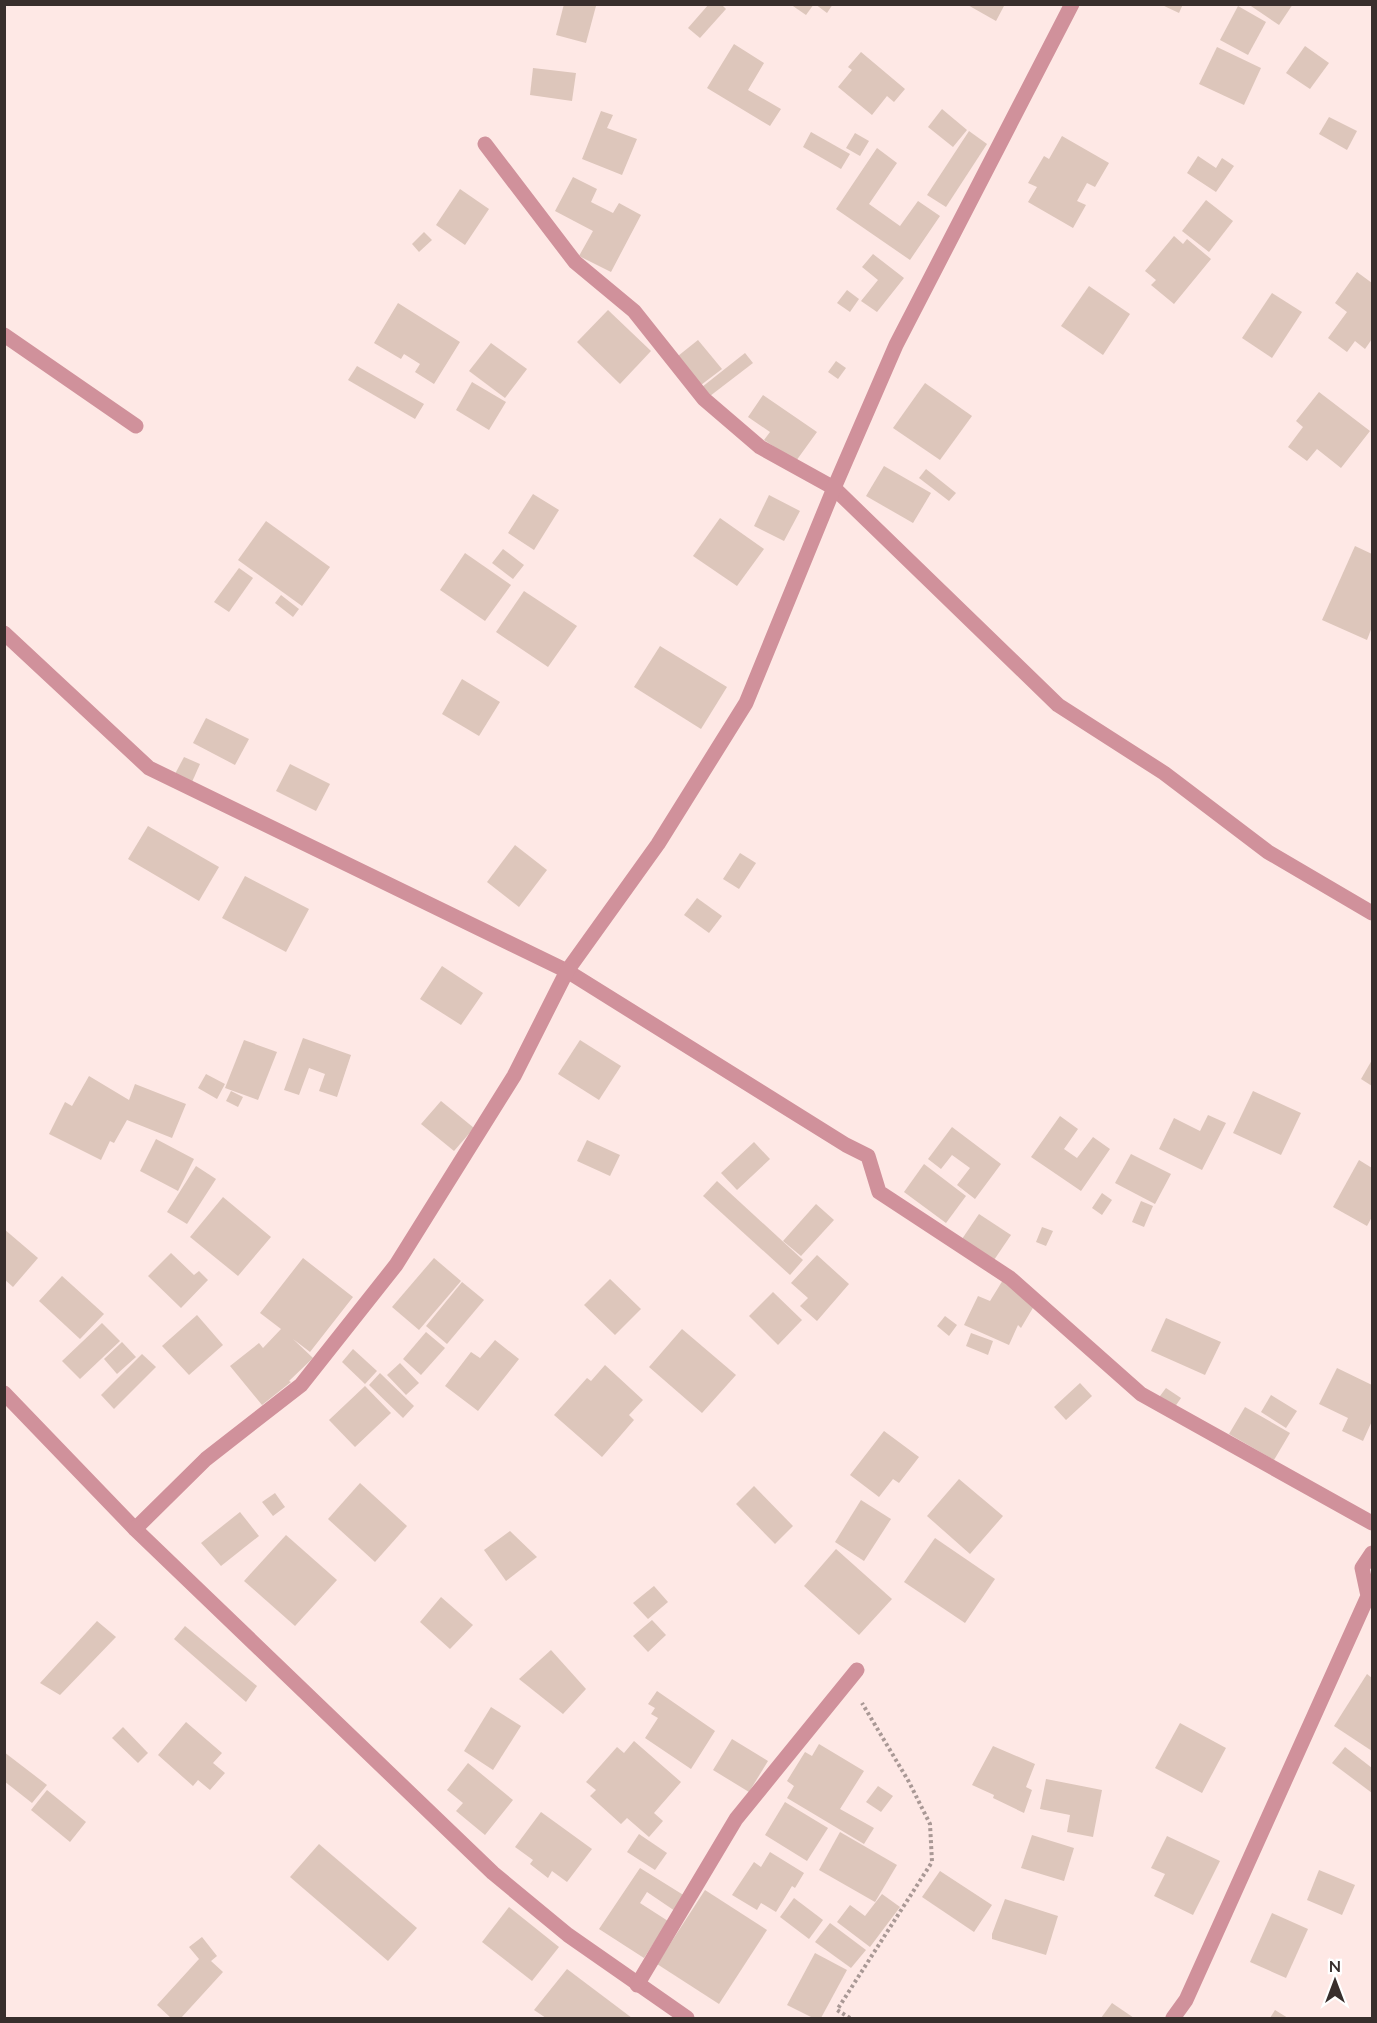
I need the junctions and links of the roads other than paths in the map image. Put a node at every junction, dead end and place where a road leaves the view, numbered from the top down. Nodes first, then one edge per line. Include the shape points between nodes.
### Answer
1 (1072, 4) edge
2 (485, 144) dead end
3 (4, 335) edge
4 (136, 426) dead end
5 (834, 488) junction
6 (4, 633) edge
7 (1372, 913) edge
8 (567, 970) junction
9 (4, 1393) edge
10 (1372, 1523) edge
11 (135, 1529) junction
12 (1372, 1553) edge
13 (1370, 1598) edge
14 (852, 1675) road end
15 (637, 1985) junction
16 (687, 2019) edge
17 (1173, 2019) edge

1 - 5 street via 896,345
2 - 5 street via 575,262 634,311 704,399 760,447
3 - 4 street
5 - 7 street via 1058,705 1164,773 1268,852
5 - 8 street via 746,703 658,844
6 - 8 street via 149,768
8 - 10 street via 868,1156 879,1192 1010,1278 1141,1394
8 - 11 street via 514,1076 396,1265 301,1385 206,1460
9 - 11 street
11 - 15 street via 493,1873
12 - 13 street via 1362,1568
13 - 17 street via 1186,2000
14 - 15 street via 736,1819
15 - 16 street

